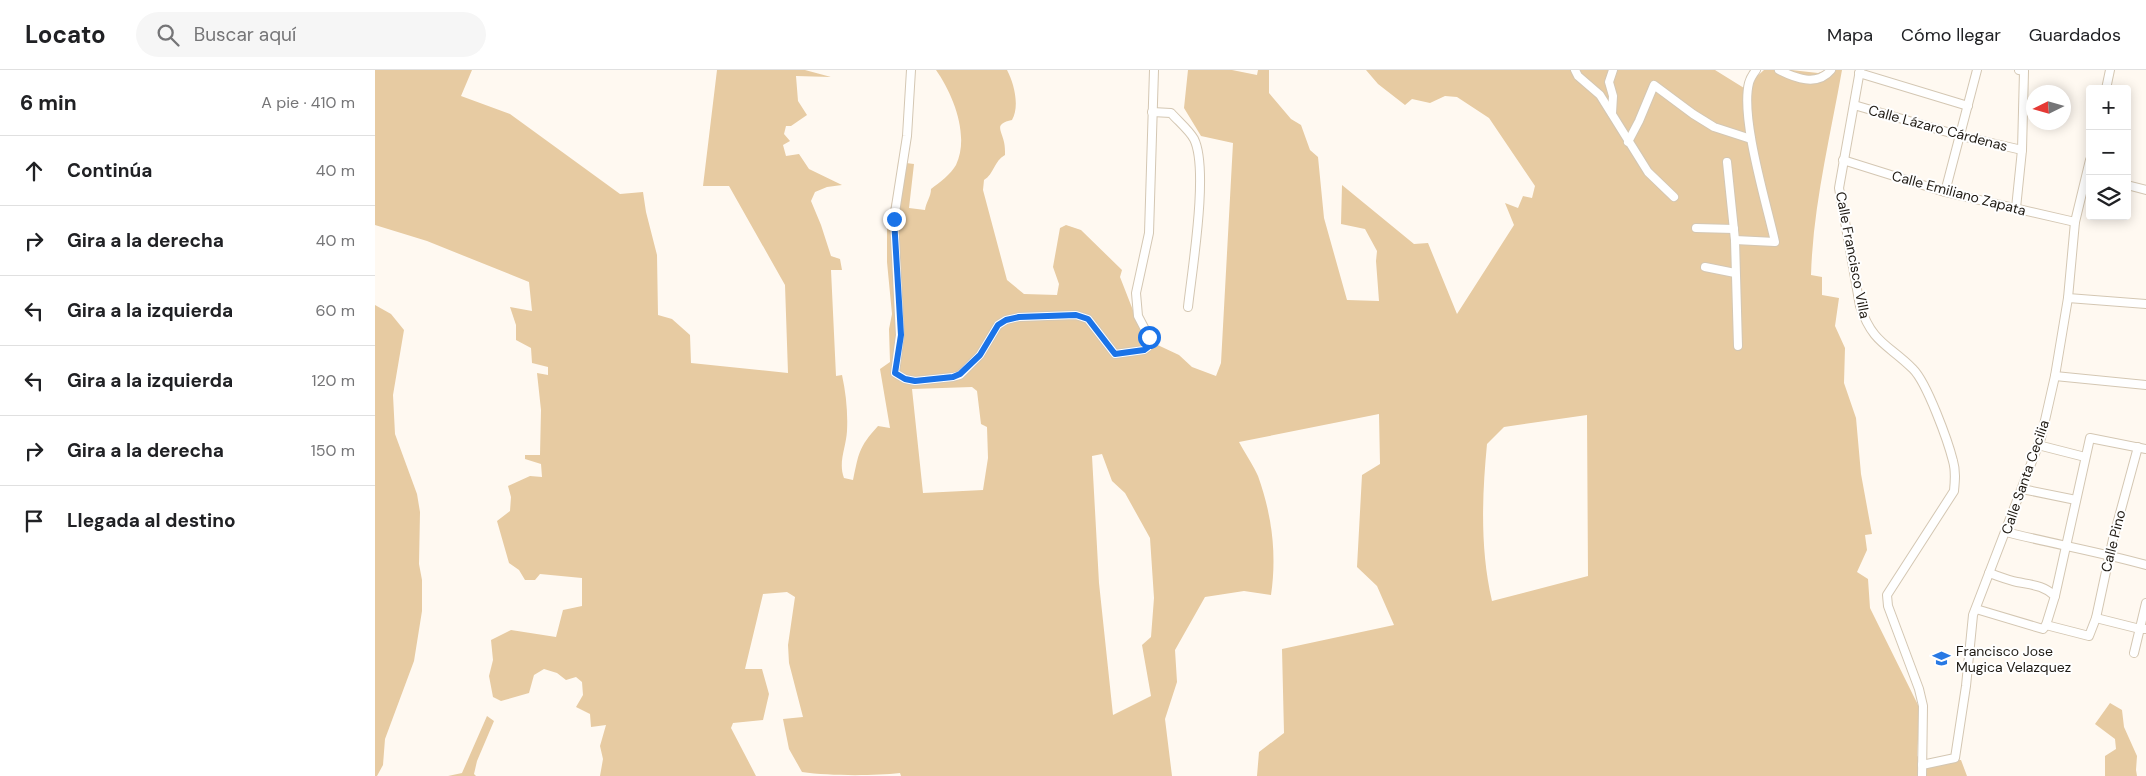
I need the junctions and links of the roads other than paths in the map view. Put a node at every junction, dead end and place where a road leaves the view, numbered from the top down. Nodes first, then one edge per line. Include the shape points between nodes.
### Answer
1 (911, 70) edge
2 (1155, 70) edge
3 (1575, 70) edge
4 (1613, 70) edge
5 (1756, 70) edge
6 (1779, 70) edge
7 (1831, 70) edge
8 (1977, 70) edge
9 (2110, 70) edge
10 (2022, 71) edge
11 (1859, 72) edge
12 (2107, 85) edge
13 (1853, 105) junction
14 (1968, 106) junction
15 (1152, 112) junction
16 (1613, 113) junction
17 (1961, 136) junction
18 (1751, 139) junction
19 (1628, 142) junction
20 (2022, 150) junction
21 (1843, 160) junction
22 (1727, 162) dead end
23 (2086, 182) edge
24 (2131, 186) edge
25 (2146, 190) edge
26 (1945, 192) junction
27 (1674, 197) dead end
28 (2016, 208) junction
29 (2075, 222) junction
30 (1696, 228) dead end
31 (1733, 230) junction
32 (1735, 240) junction
33 (1705, 267) dead end
34 (1735, 273) junction
35 (2068, 298) junction
36 (2146, 304) edge
37 (1188, 307) dead end
38 (1737, 346) dead end
39 (2055, 376) junction
40 (2146, 385) edge
41 (2038, 445) junction
42 (2142, 448) edge
43 (2085, 457) junction
44 (2022, 490) junction
45 (2076, 500) junction
46 (2006, 532) junction
47 (2066, 546) junction
48 (2109, 555) junction
49 (2146, 565) edge
50 (1989, 573) junction
51 (2057, 586) junction
52 (2045, 588) junction
53 (2055, 596) junction
54 (2146, 603) edge
55 (1976, 608) junction
56 (2096, 618) junction
57 (2046, 625) junction
58 (2143, 629) edge
59 (2134, 653) dead end
60 (1922, 765) junction
61 (1922, 776) edge

1 - 15 street via 907,136 894,219 901,335 895,373 915,381 960,374 980,355 998,325 1019,317 1076,315 1088,319 1115,354 1148,347 1149,337 1138,316 1137,293 1149,233
2 - 15 street
3 - 16 street
4 - 16 street via 1609,82
5 - 18 street via 1748,84
6 - 7 street via 1801,80 1816,79 1828,75
8 - 14 street
9 - 12 street
10 - 20 street
11 - 13 street, Calle Francisco Villa
11 - 14 street
13 - 17 street, Calle Lázaro Cárdenas
13 - 21 street, Calle Francisco Villa
14 - 17 street
15 - 37 street via 1171,113 1193,138 1199,155 1197,220
16 - 19 street
17 - 20 street, Calle Lázaro Cárdenas
17 - 26 street
18 - 19 street via 1714,126 1654,85
18 - 32 street via 1775,242
19 - 27 street via 1648,172
20 - 28 street
21 - 26 street, Calle Emiliano Zapata
21 - 60 street, Calle Francisco Villa via 1839,188 1866,324 1876,338 1915,370 1927,391 1953,461 1954,491 1887,595 1923,706
22 - 31 street
23 - 29 street, Calle Santa Cecilia
24 - 25 street
26 - 28 street, Calle Emiliano Zapata
28 - 29 street, Calle Emiliano Zapata
29 - 35 street, Calle Santa Cecilia
30 - 31 street
31 - 32 street
32 - 34 street
33 - 34 street
34 - 38 street
35 - 36 street
35 - 39 street, Calle Santa Cecilia
39 - 40 street
39 - 41 street, Calle Santa Cecilia
41 - 43 street
41 - 44 street, Calle Santa Cecilia
42 - 43 street via 2090,438
42 - 48 street, Calle Pino
43 - 45 street
44 - 45 street
44 - 46 street, Calle Santa Cecilia
45 - 47 street
46 - 47 street
46 - 50 street, Calle Santa Cecilia
47 - 48 street
47 - 51 street
48 - 49 street
48 - 56 street, Calle Pino
50 - 52 street
50 - 55 street, Calle Santa Cecilia
51 - 52 street
51 - 53 street
52 - 53 street
53 - 57 street
54 - 58 street
55 - 57 street via 2043,629
55 - 60 street, Calle Santa Cecilia via 1955,758
56 - 57 street, Calle Pino via 2089,636
56 - 58 street
58 - 59 street
60 - 61 street, Calle Francisco Villa

